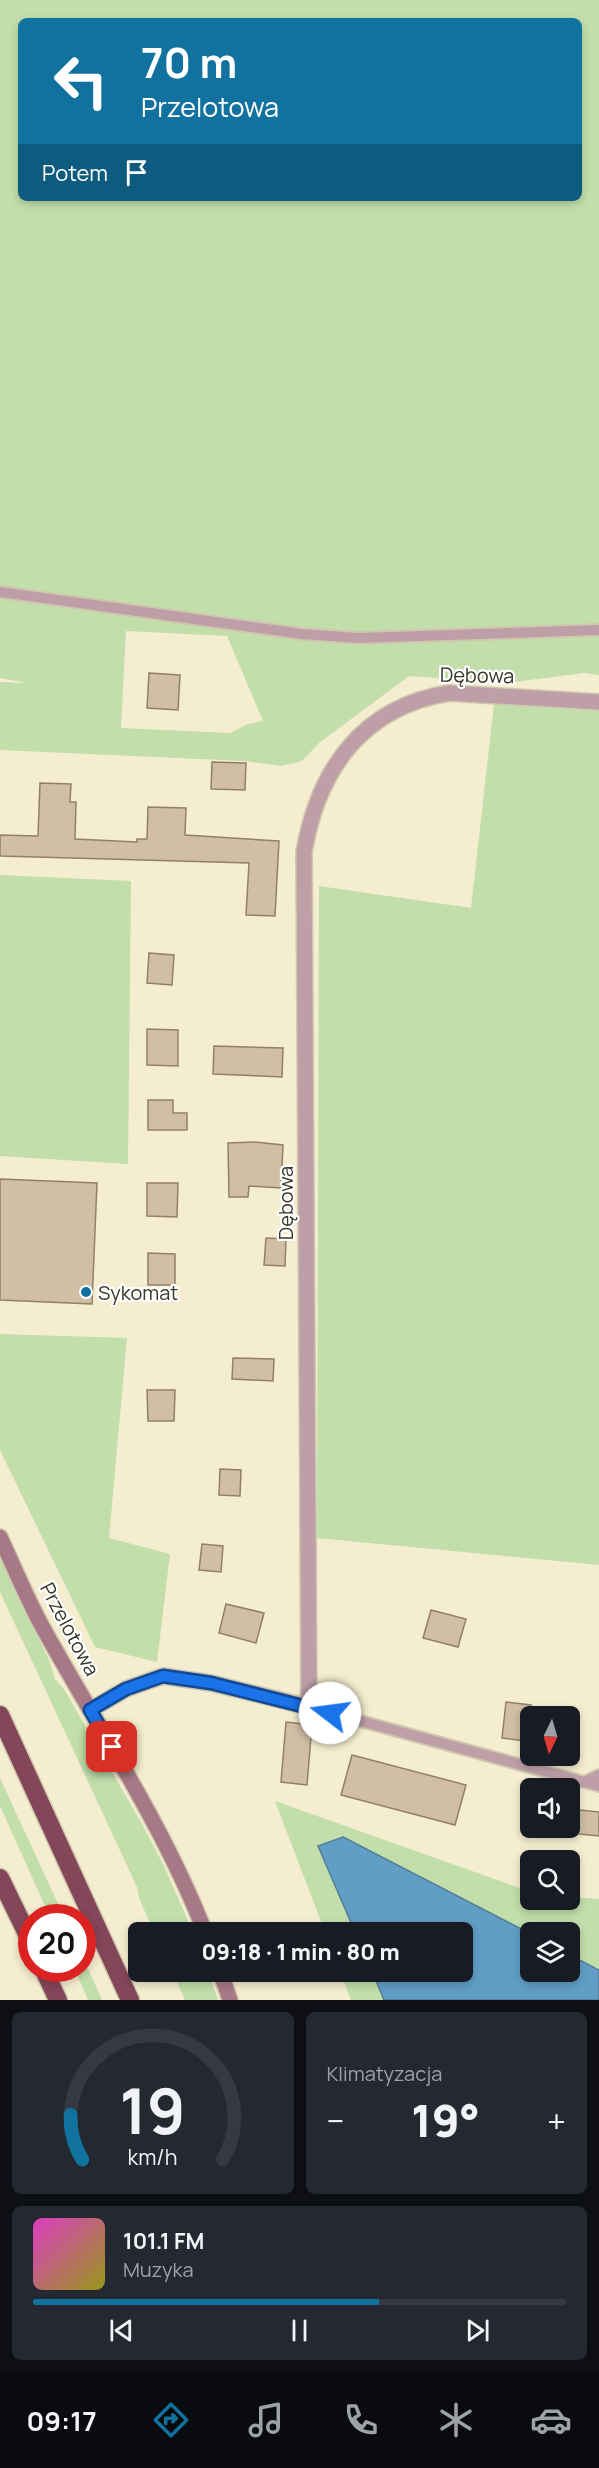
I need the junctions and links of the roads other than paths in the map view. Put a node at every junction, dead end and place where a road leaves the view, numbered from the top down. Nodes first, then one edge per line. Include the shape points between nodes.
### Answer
1 (0, 592) edge
2 (599, 630) edge
3 (599, 702) edge
4 (0, 1537) edge
5 (309, 1707) junction
6 (90, 1710) junction
7 (0, 1715) edge
8 (599, 1775) edge
9 (584, 1782) junction
10 (599, 1786) edge
11 (0, 1878) edge
12 (18, 1915) edge
13 (201, 1922) edge
14 (50, 1982) edge
15 (224, 1982) edge
16 (58, 2000) edge
17 (130, 2000) edge
18 (230, 2000) edge

1 - 2 lane via 302,634 358,638
3 - 5 street, Dębowa via 449,693 399,707 362,733 338,759 309,821 304,852
4 - 6 street, Przelotowa via 42,1626
5 - 6 street via 211,1683 163,1676 126,1689
5 - 9 lane
6 - 13 street, Przelotowa via 144,1803
7 - 17 highway
8 - 9 lane
9 - 10 lane
11 - 12 highway
14 - 16 highway
15 - 18 street

